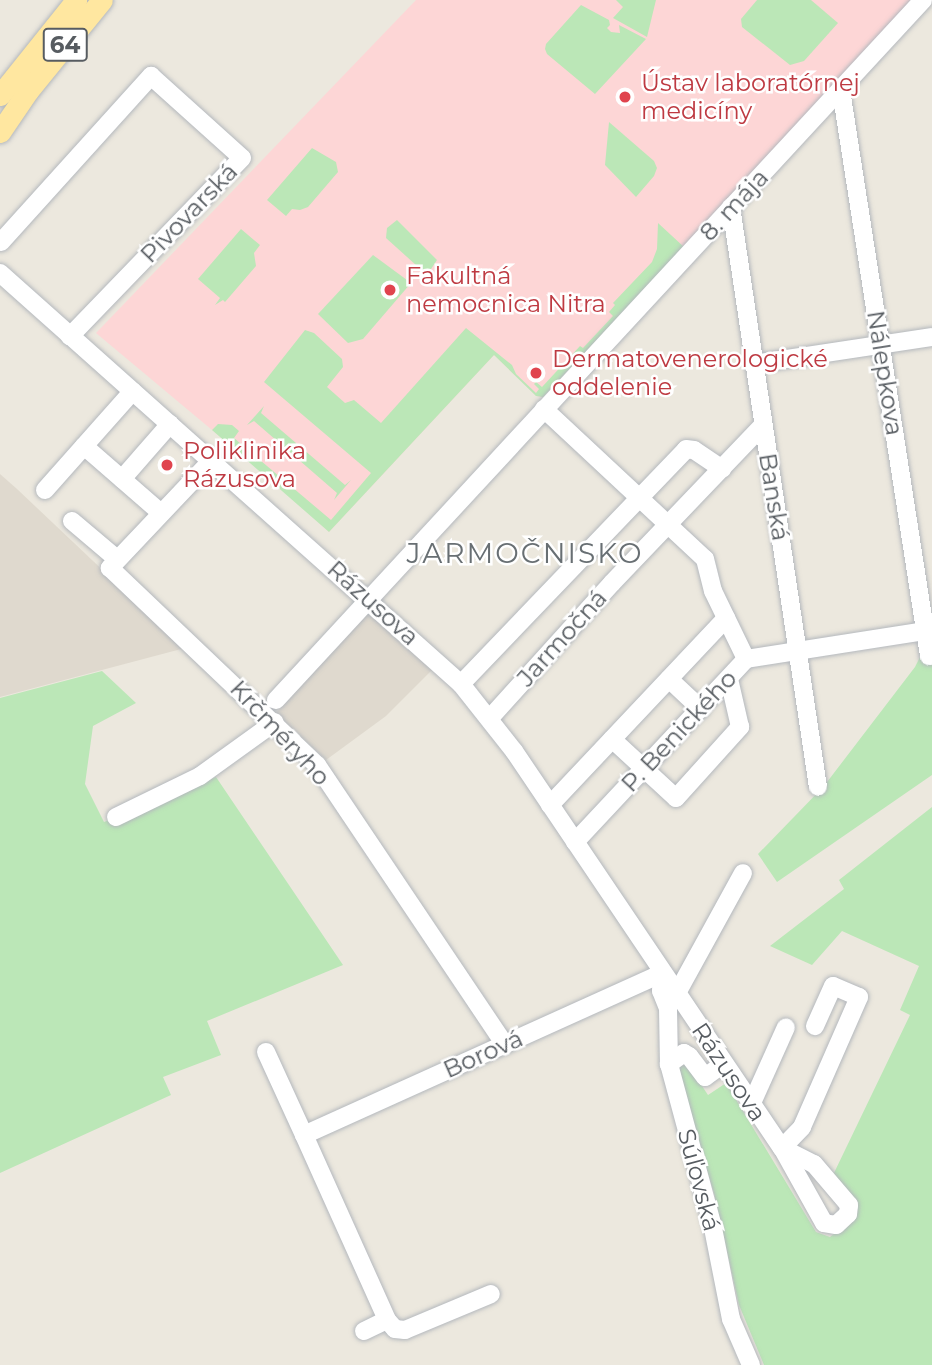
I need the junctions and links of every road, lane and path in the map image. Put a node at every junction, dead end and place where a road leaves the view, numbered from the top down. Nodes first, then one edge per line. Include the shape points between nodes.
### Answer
1 (76, 0) edge
2 (102, 0) edge
3 (923, 0) edge
4 (14, 79) edge
5 (841, 90) junction
6 (0, 95) edge
7 (0, 132) edge
8 (731, 207) junction
9 (1, 242) edge
10 (0, 273) edge
11 (70, 336) junction
12 (932, 337) edge
13 (880, 345) junction
14 (753, 364) junction
15 (133, 391) junction
16 (544, 409) junction
17 (170, 424) junction
18 (763, 425) junction
19 (84, 446) junction
20 (212, 460) junction
21 (722, 469) junction
22 (122, 479) junction
23 (45, 490) dead end
24 (639, 499) junction
25 (161, 513) junction
26 (72, 521) dead end
27 (667, 525) junction
28 (117, 559) junction
29 (368, 599) junction
30 (726, 618) junction
31 (925, 631) junction
32 (799, 650) junction
33 (929, 656) dead end
34 (746, 659) junction
35 (729, 678) junction
36 (669, 679) junction
37 (461, 684) junction
38 (276, 700) dead end
39 (701, 709) junction
40 (490, 718) junction
41 (275, 722) junction
42 (612, 739) junction
43 (644, 769) junction
44 (818, 787) dead end
45 (550, 806) junction
46 (116, 817) dead end
47 (575, 842) junction
48 (743, 873) dead end
49 (662, 973) junction
50 (676, 995) junction
51 (815, 1026) dead end
52 (786, 1027) dead end
53 (505, 1045) junction
54 (266, 1052) dead end
55 (669, 1064) junction
56 (723, 1065) junction
57 (751, 1105) junction
58 (304, 1135) junction
59 (491, 1294) dead end
60 (387, 1320) junction
61 (364, 1331) dead end
62 (751, 1365) edge

1 - 4 main road, 64
2 - 4 main road, 64
3 - 5 street, 8. mája
4 - 6 main road, 64
4 - 7 main road, 64
5 - 8 street, 8. mája
5 - 13 street, Nálepkova
8 - 14 street, Banská
8 - 16 street, 8. mája
9 - 11 street, Pivovarská via 151,76 243,158
10 - 11 street, Rázusova
11 - 15 street, Rázusova
12 - 13 street
13 - 14 street
13 - 31 street, Nálepkova
14 - 18 street, Banská
15 - 17 street, Rázusova
15 - 19 street
16 - 24 street
16 - 29 street, 8. mája
17 - 20 street, Rázusova
17 - 22 street
18 - 21 street, Jarmočná
18 - 32 street, Banská
19 - 22 street
19 - 23 street
20 - 25 street
20 - 29 street, Rázusova
21 - 24 street, Jarmočná via 694,450 686,450
21 - 27 street, Jarmočná
22 - 25 street
24 - 27 street
24 - 37 street, Jarmočná
25 - 28 street
26 - 28 street
27 - 30 street via 705,559
27 - 40 street, Jarmočná
28 - 41 street, Krčméryho via 110,568
29 - 37 street, Rázusova
29 - 38 street, 8. mája
30 - 34 street
30 - 36 street
31 - 32 street, P. Benického
31 - 33 street, Nálepkova
32 - 34 street, P. Benického
32 - 44 street, Banská
34 - 35 street, P. Benického
35 - 39 street, P. Benického
35 - 43 street via 740,727 676,798
36 - 39 street
36 - 42 street
37 - 40 street, Rázusova
39 - 43 street, P. Benického
40 - 45 street, Rázusova
41 - 46 street via 200,776
41 - 53 street, Krčméryho via 317,765
42 - 43 street
42 - 45 street
43 - 47 street, P. Benického
45 - 47 street, Rázusova
47 - 49 street, Rázusova
48 - 50 street
49 - 50 street, Rázusova
49 - 53 street, Borová
49 - 55 street, Súľovská
50 - 56 street, Rázusova
51 - 57 street, Rázusova via 832,986 859,997 802,1127 782,1148
52 - 57 street
53 - 58 street, Borová
54 - 58 street
55 - 56 street via 684,1053 705,1077
55 - 62 street, Súľovská via 712,1223 731,1319
56 - 57 street, Rázusova
58 - 60 street
59 - 60 street via 405,1330 395,1329
60 - 61 street

